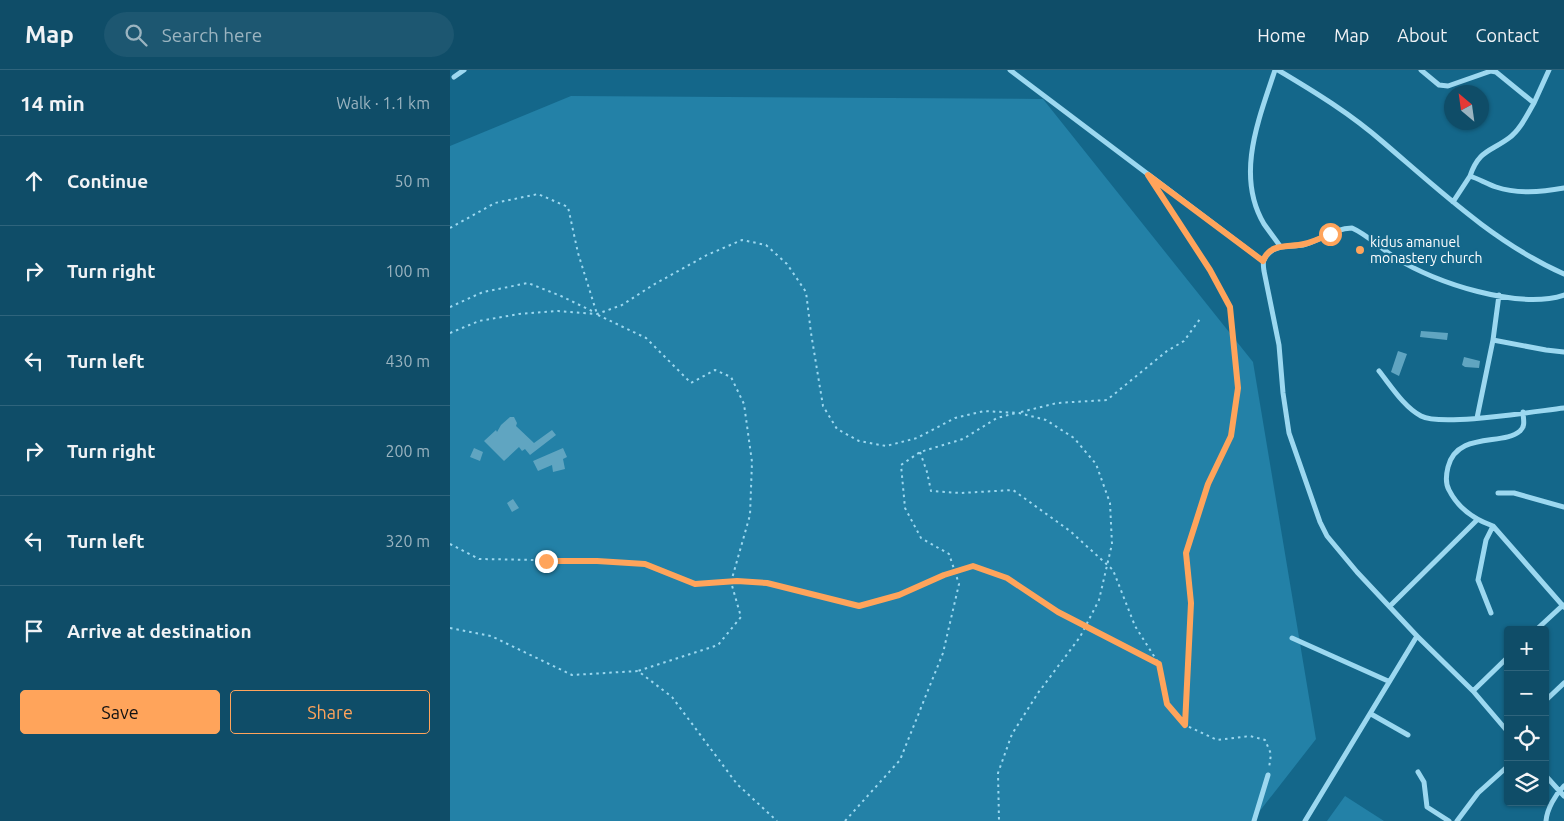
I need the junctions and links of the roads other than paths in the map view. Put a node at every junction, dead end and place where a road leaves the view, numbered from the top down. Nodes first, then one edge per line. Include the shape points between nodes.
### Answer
1 (464, 70) edge
2 (1010, 70) edge
3 (1276, 70) edge
4 (1422, 70) edge
5 (1549, 70) edge
6 (454, 76) dead end
7 (1534, 103) junction
8 (1470, 176) junction
9 (1564, 188) edge
10 (1453, 202) junction
11 (1280, 246) junction
12 (1263, 261) junction
13 (1564, 274) edge
14 (1564, 295) edge
15 (1499, 296) junction
16 (1493, 340) junction
17 (1564, 352) edge
18 (1379, 371) dead end
19 (1564, 408) edge
20 (1522, 412) junction
21 (1477, 418) junction
22 (1498, 493) dead end
23 (1564, 507) edge
24 (1477, 520) junction
25 (1492, 526) junction
26 (1390, 606) junction
27 (1563, 606) edge
28 (1491, 613) dead end
29 (1540, 626) edge
30 (1417, 636) junction
31 (1292, 638) dead end
32 (1504, 661) edge
33 (1388, 681) junction
34 (1564, 683) edge
35 (1473, 691) junction
36 (1549, 697) edge
37 (1371, 714) junction
38 (1504, 727) edge
39 (1408, 736) dead end
40 (1504, 770) edge
41 (1418, 772) dead end
42 (1268, 776) road end
43 (1549, 780) edge
44 (1564, 786) edge
45 (1559, 791) junction
46 (1564, 796) edge
47 (1254, 821) edge
48 (1305, 821) edge
49 (1449, 821) edge
50 (1457, 821) edge
51 (1546, 821) edge

1 - 6 street
2 - 12 street
3 - 10 street via 1337,106
3 - 11 street via 1254,132 1250,172 1255,203
4 - 7 street via 1439,85 1448,86 1496,72
5 - 7 street
7 - 8 street via 1515,132 1481,156
8 - 9 street via 1497,187 1521,191
8 - 10 street
10 - 13 street via 1539,263
11 - 12 street
11 - 15 street via 1302,245 1338,230 1352,228 1396,258 1437,279
12 - 26 street via 1279,345 1289,433 1320,522 1357,572
14 - 15 street via 1542,300
15 - 16 street
16 - 17 street
16 - 21 street
18 - 21 street via 1405,403 1421,416 1433,420
19 - 20 street
20 - 21 street
20 - 24 street via 1524,425 1521,430 1512,435 1470,443 1448,464 1447,486 1459,505
22 - 23 street via 1514,493
24 - 25 street
24 - 26 street
25 - 27 street
25 - 28 street via 1478,580
26 - 30 street
27 - 29 street
30 - 33 street
30 - 35 street
31 - 33 street
32 - 35 street
33 - 37 street
34 - 36 street
35 - 38 street
37 - 39 street
37 - 48 street
40 - 50 street via 1478,793
41 - 49 street via 1424,782 1426,806
42 - 47 street
43 - 45 street
44 - 45 street
45 - 46 street
45 - 51 street

